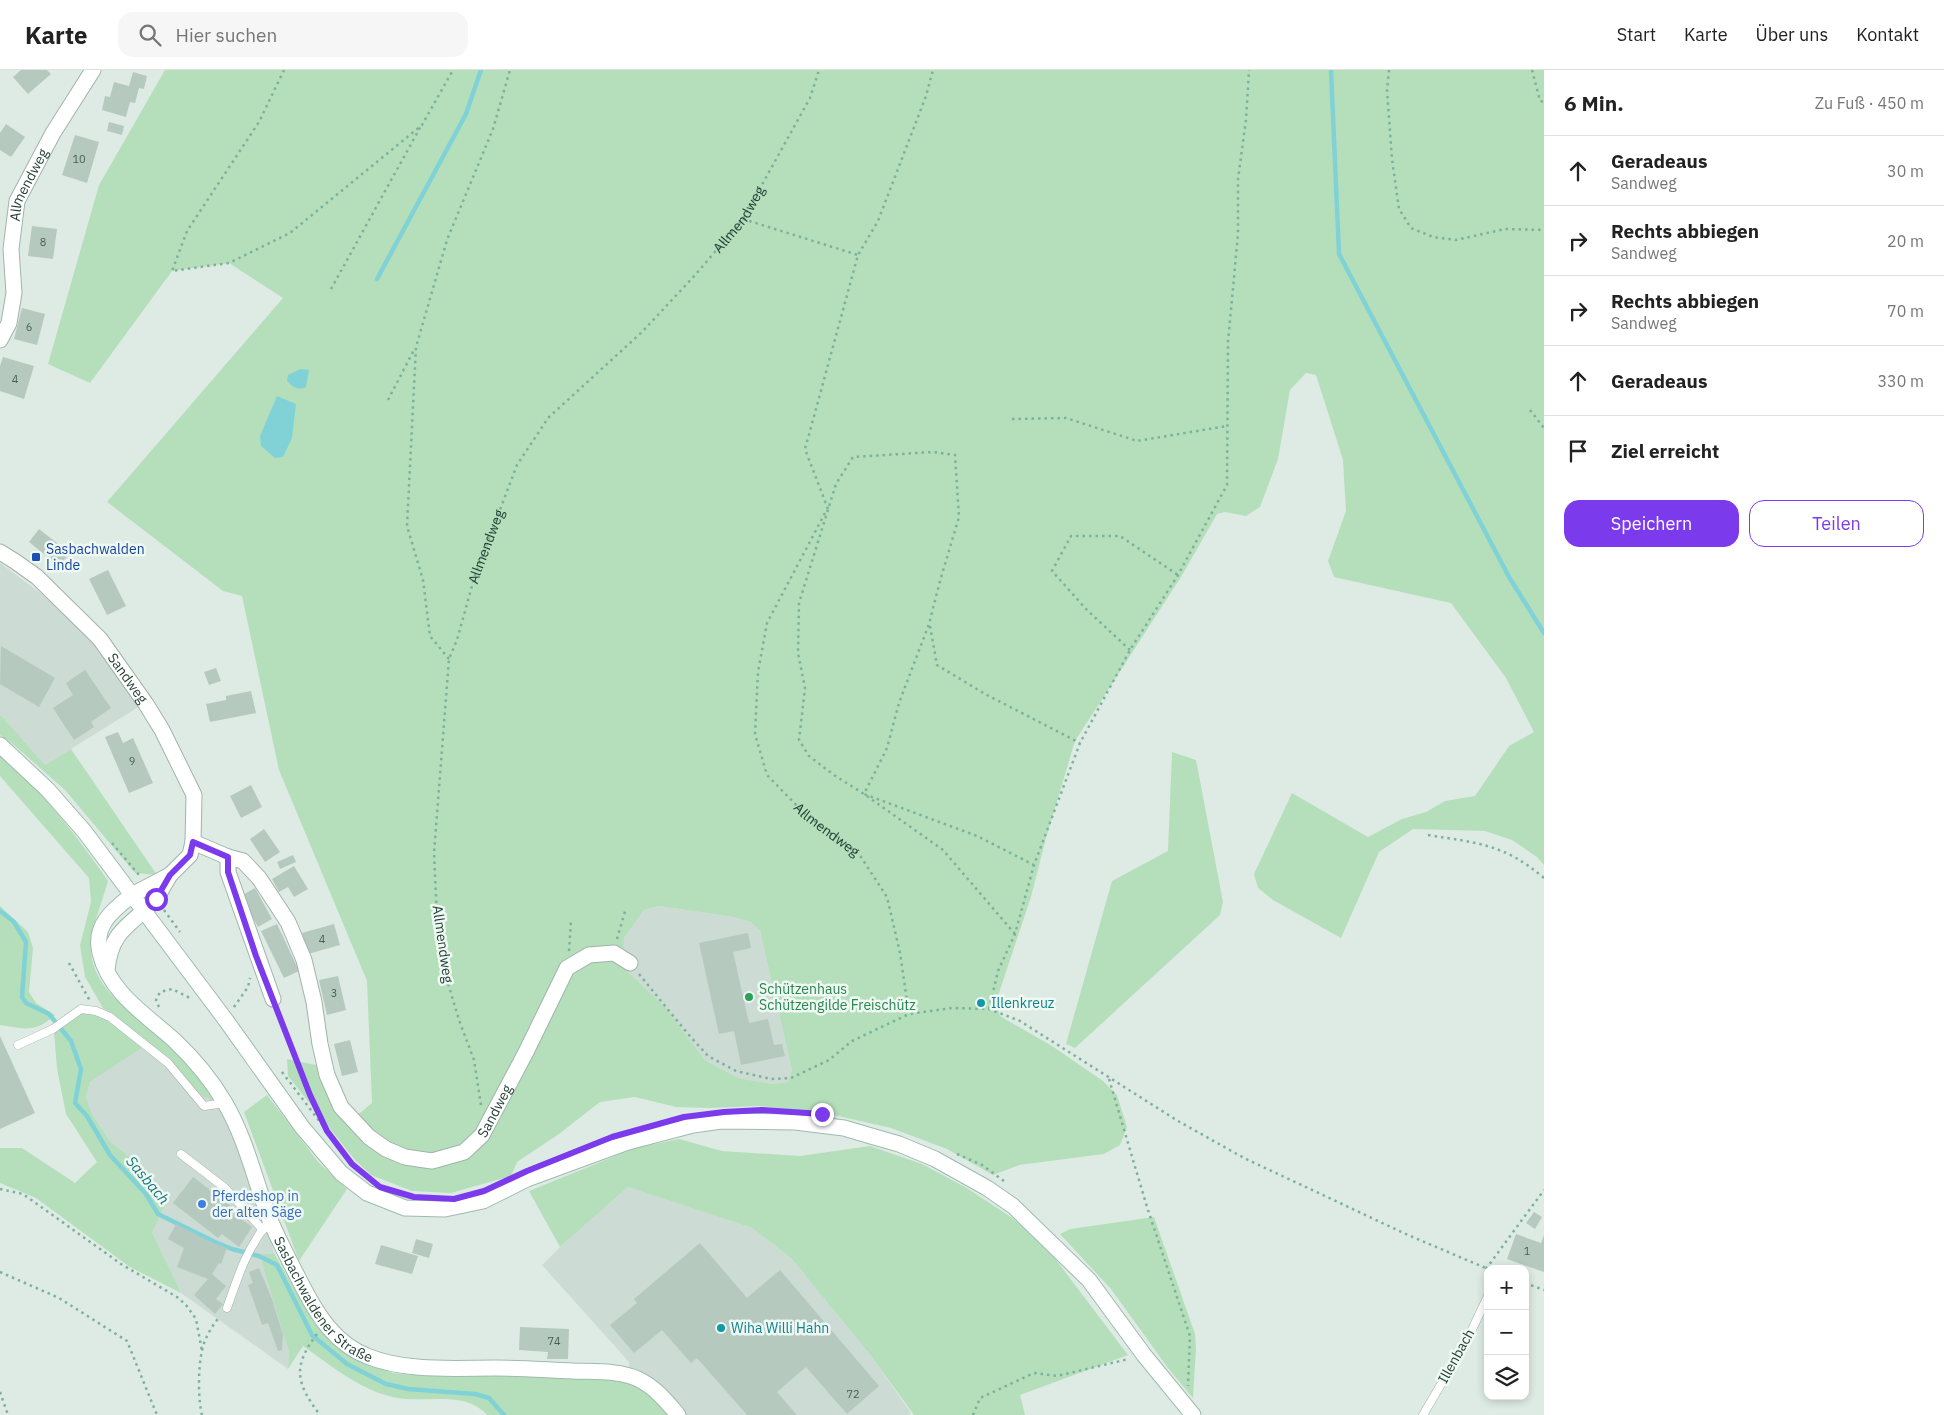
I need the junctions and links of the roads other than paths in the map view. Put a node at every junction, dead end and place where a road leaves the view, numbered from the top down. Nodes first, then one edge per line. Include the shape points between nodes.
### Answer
1 (93, 70) edge
2 (0, 340) edge
3 (0, 552) edge
4 (0, 745) edge
5 (193, 842) junction
6 (228, 857) junction
7 (170, 875) junction
8 (132, 894) junction
9 (144, 911) junction
10 (630, 963) road end
11 (107, 972) junction
12 (273, 999) road end
13 (18, 1045) dead end
14 (225, 1103) junction
15 (181, 1154) dead end
16 (267, 1225) junction
17 (1484, 1304) edge
18 (228, 1308) road end
19 (1190, 1412) edge
20 (678, 1415) edge
21 (1422, 1415) edge

1 - 2 main road, Allmendweg via 53,133 17,201 10,249 14,293 9,323
3 - 5 main road, Sandweg via 36,577 100,639 146,704 194,795
4 - 8 main road via 48,790
5 - 6 main road, Sandweg
5 - 7 main road, Sandweg via 190,855
6 - 10 main road, Sandweg via 243,861 259,878 288,922 306,969 327,1075 341,1108 369,1137 405,1157 432,1161 464,1152 482,1135 567,968 589,955 614,953
6 - 12 main road via 228,872
7 - 8 main road, Sandweg
7 - 9 main road, Sandweg via 156,899
8 - 9 main road
8 - 11 main road, Sasbachwaldener Straße via 112,911 101,926 98,941
9 - 11 main road via 113,941
9 - 19 main road via 302,1127 342,1173 367,1193 405,1208 445,1209 483,1201 527,1179 628,1142 693,1125 761,1121 844,1128 899,1144 934,1159 1013,1206 1089,1280
11 - 14 main road, Sasbachwaldener Straße via 135,1008 174,1040 202,1069
13 - 14 lane via 53,1029 81,1009 96,1011 110,1017 168,1062 204,1106
14 - 16 main road, Sasbachwaldener Straße via 238,1131
15 - 16 lane
16 - 18 lane via 242,1264
16 - 20 main road, Sasbachwaldener Straße via 325,1324 343,1342 366,1356 430,1368 608,1372 638,1380 662,1396
17 - 21 lane, Illenbach via 1467,1340

